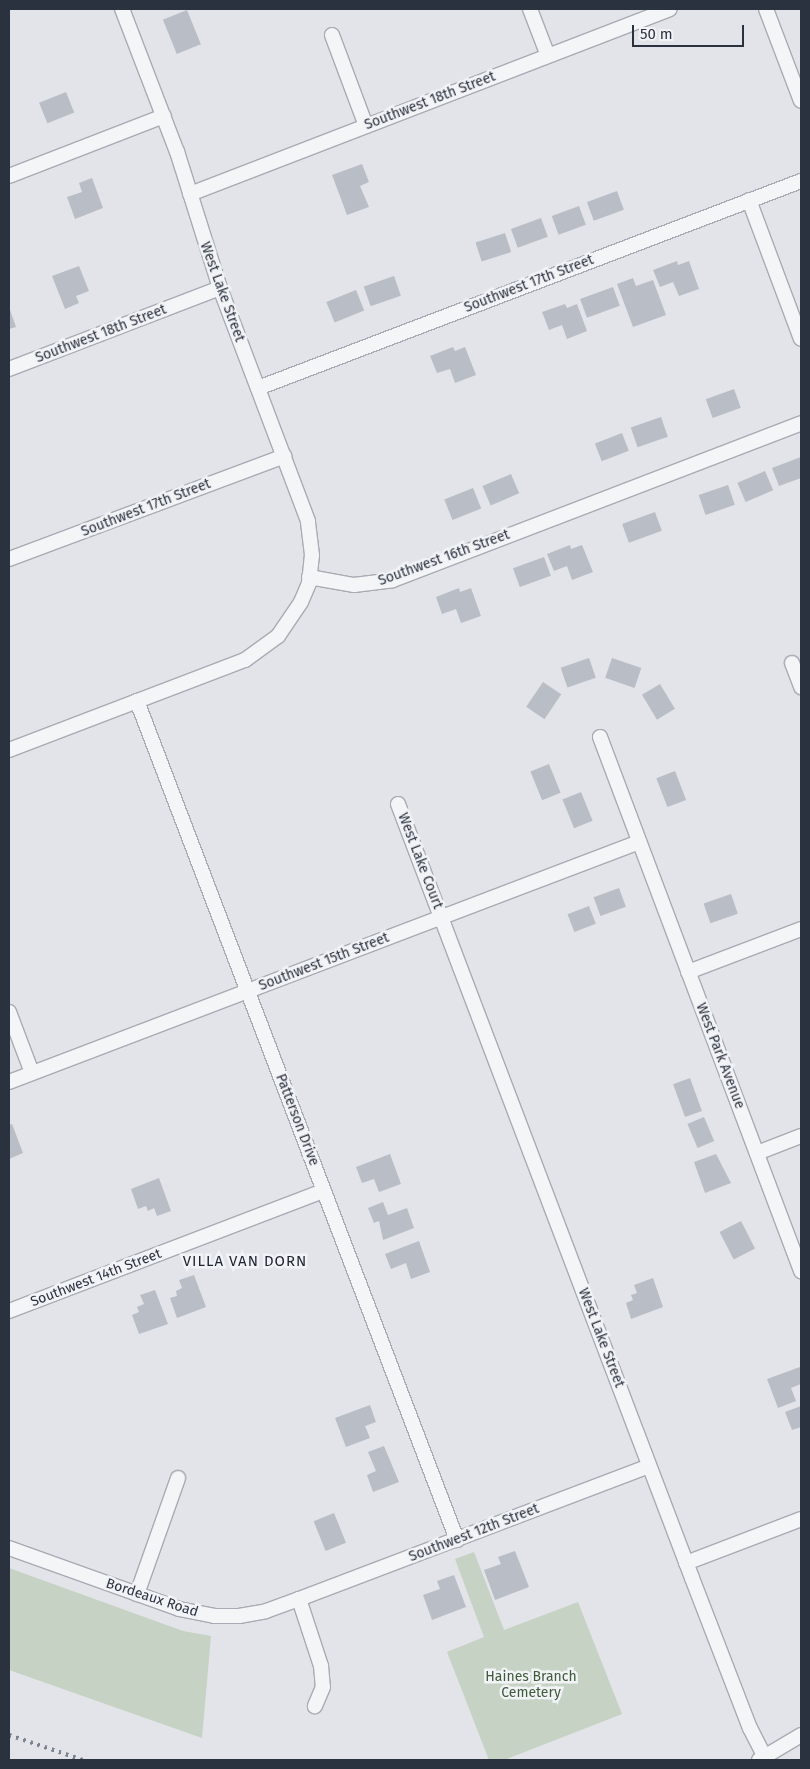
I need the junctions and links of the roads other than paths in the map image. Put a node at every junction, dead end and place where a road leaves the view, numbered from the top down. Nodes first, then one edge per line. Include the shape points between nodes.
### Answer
1 (122, 9) edge
2 (530, 9) edge
3 (670, 9) edge
4 (766, 9) edge
5 (332, 35) dead end
6 (548, 56) junction
7 (801, 101) edge
8 (164, 116) junction
9 (366, 126) junction
10 (9, 176) edge
11 (801, 182) edge
12 (190, 194) junction
13 (749, 200) junction
14 (220, 288) junction
15 (801, 339) edge
16 (9, 369) edge
17 (258, 388) junction
18 (801, 423) edge
19 (284, 456) junction
20 (9, 560) edge
21 (309, 576) junction
22 (792, 664) dead end
23 (801, 687) edge
24 (137, 701) junction
25 (600, 737) dead end
26 (9, 750) edge
27 (398, 804) dead end
28 (639, 842) junction
29 (441, 917) junction
30 (801, 929) edge
31 (688, 972) junction
32 (248, 991) junction
33 (9, 1012) edge
34 (32, 1073) junction
35 (9, 1082) edge
36 (801, 1136) edge
37 (757, 1153) junction
38 (324, 1191) junction
39 (801, 1270) edge
40 (9, 1311) edge
41 (650, 1466) junction
42 (178, 1478) dead end
43 (801, 1519) edge
44 (457, 1540) junction
45 (9, 1548) edge
46 (686, 1563) junction
47 (137, 1594) junction
48 (299, 1599) junction
49 (315, 1706) dead end
50 (801, 1735) edge
51 (763, 1759) edge

1 - 8 street, West Lake Street
2 - 6 street
3 - 6 street, Southwest 18th Street
4 - 7 street
5 - 9 street
6 - 9 street, Southwest 18th Street
8 - 10 street
8 - 12 street, West Lake Street
9 - 12 street, Southwest 18th Street
11 - 13 street, Southwest 17th Street
12 - 14 street, West Lake Street
13 - 15 street
13 - 17 street, Southwest 17th Street
14 - 16 street, Southwest 18th Street
14 - 17 street, West Lake Street
17 - 19 street, West Lake Street
18 - 21 street, Southwest 16th Street via 393,580 354,585
19 - 20 street, Southwest 17th Street
19 - 21 street, West Lake Street via 308,520 312,554
21 - 24 street via 291,620 262,650 231,666
22 - 23 street
24 - 26 street
24 - 32 street, Patterson Drive
25 - 28 street, West Park Avenue
27 - 29 street, West Lake Court
28 - 29 street, Southwest 15th Street
28 - 31 street, West Park Avenue
29 - 32 street, Southwest 15th Street
29 - 41 street, West Lake Street
30 - 31 street
31 - 37 street, West Park Avenue
32 - 34 street, Southwest 15th Street
32 - 38 street, Patterson Drive
33 - 34 street
34 - 35 street, Southwest 15th Street
36 - 37 street
37 - 39 street, West Park Avenue
38 - 40 street, Southwest 14th Street
38 - 44 street, Patterson Drive
41 - 44 street, Southwest 12th Street
41 - 46 street, West Lake Street
42 - 47 street
43 - 46 street
44 - 48 street, Southwest 12th Street
45 - 47 street, Bordeaux Road
46 - 51 street, West Lake Street
47 - 48 street, Bordeaux Road via 179,1609 214,1616 266,1611
48 - 49 street via 321,1666 322,1687
50 - 51 street

